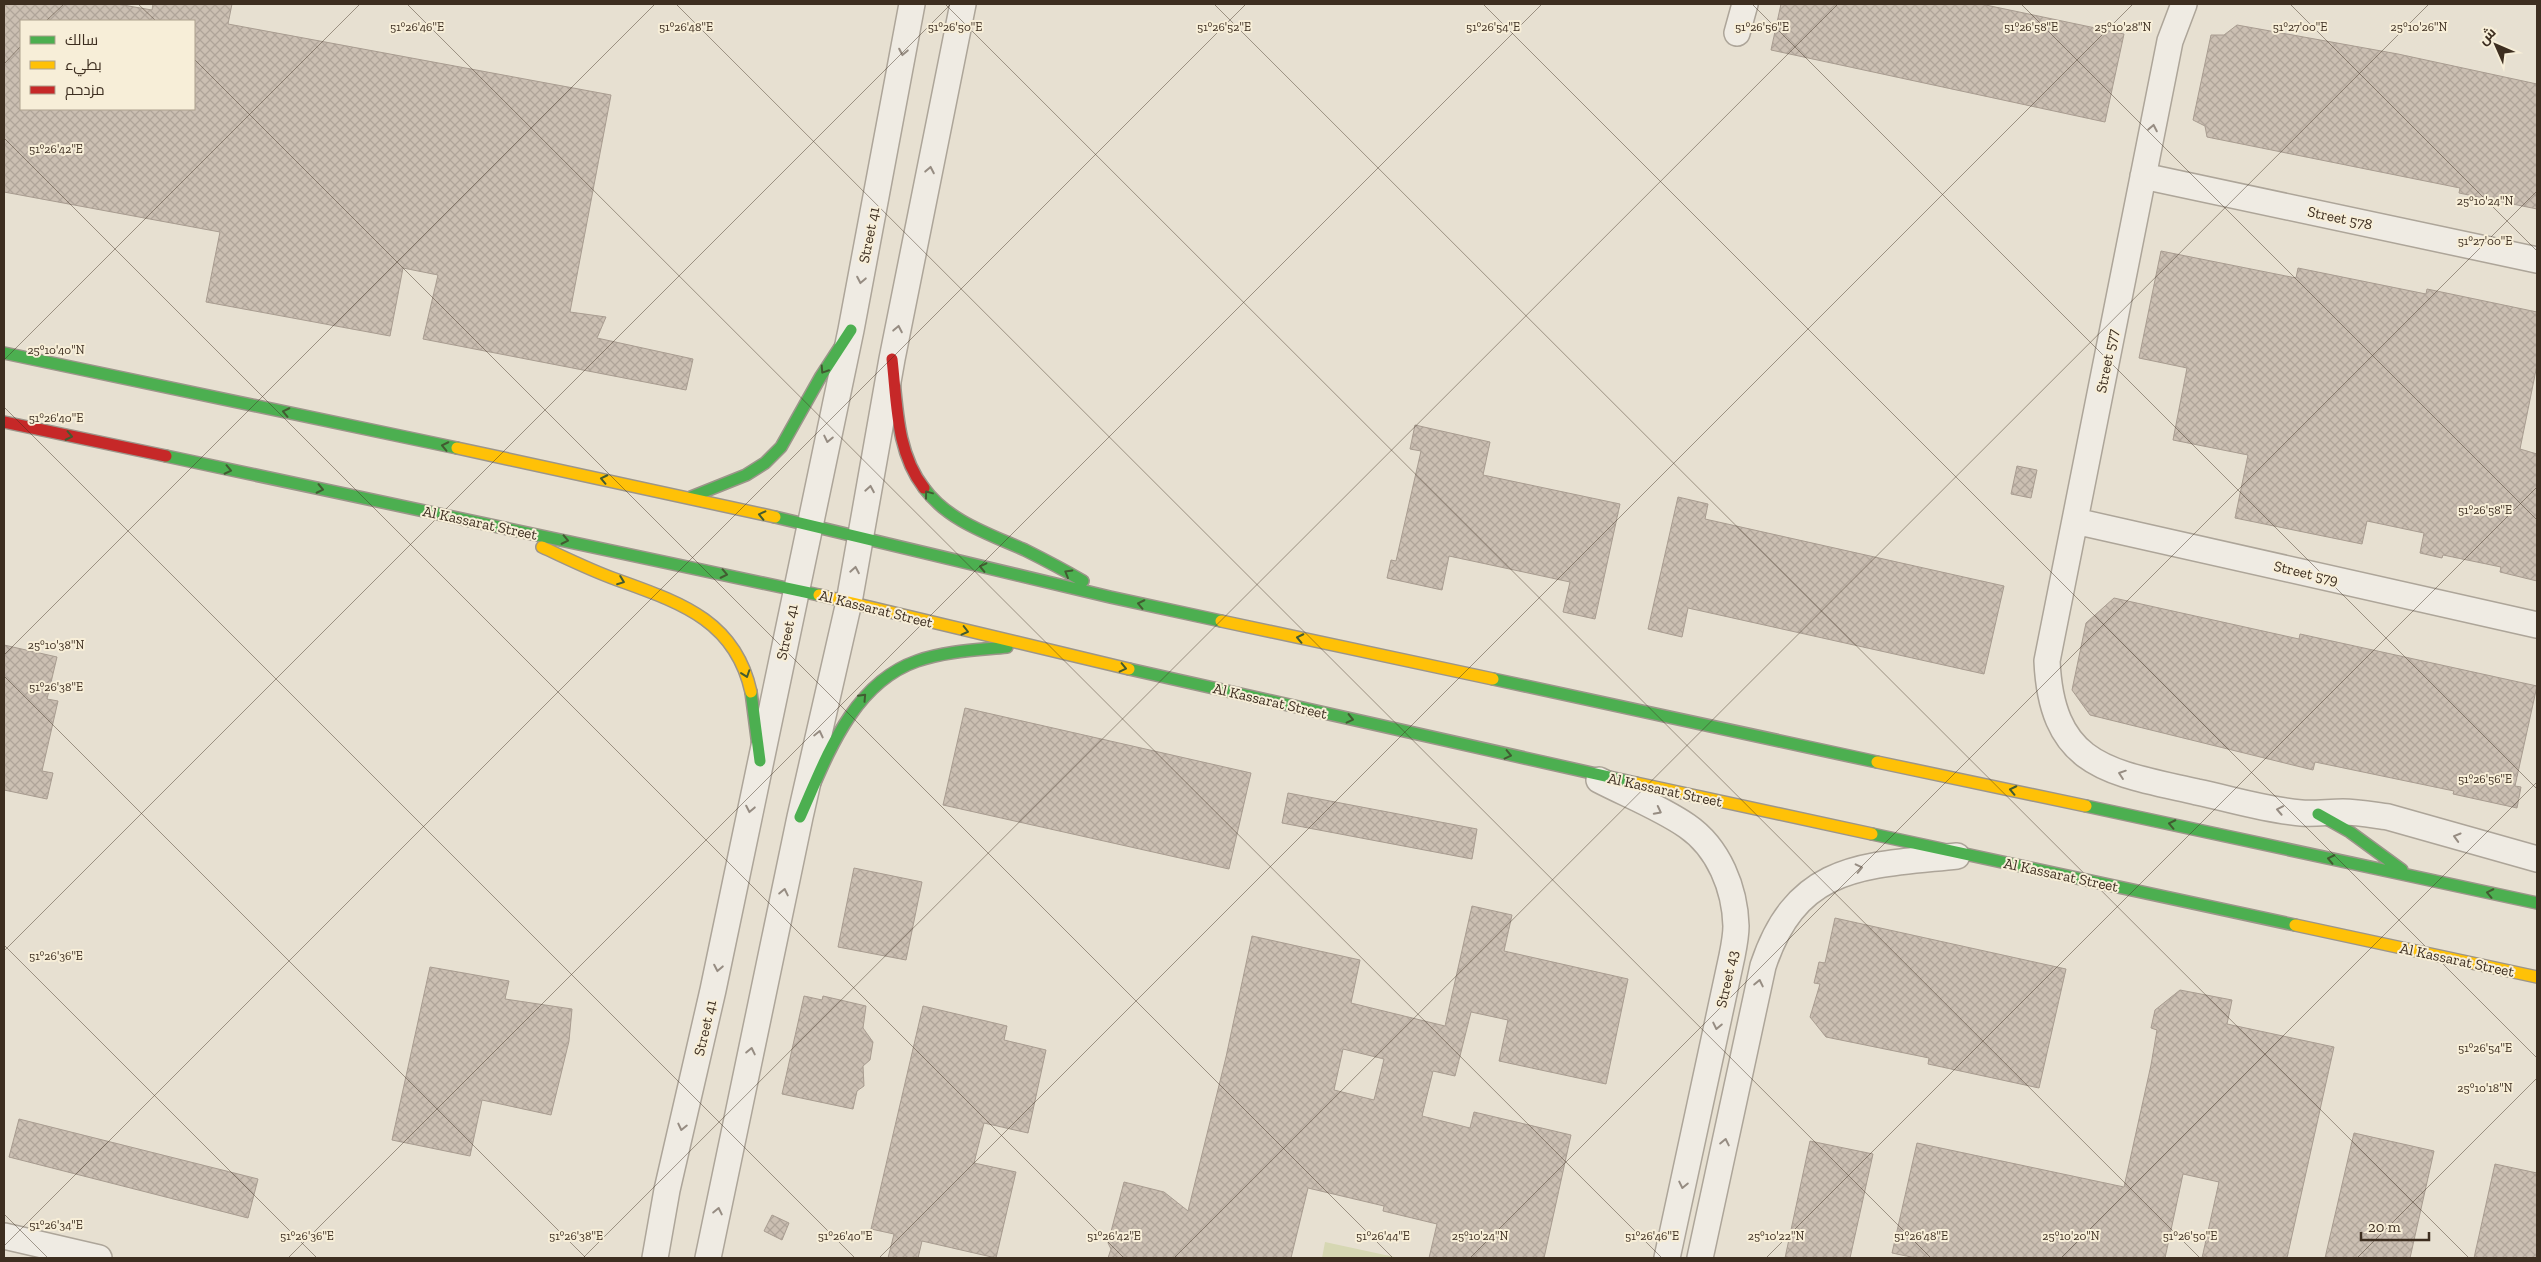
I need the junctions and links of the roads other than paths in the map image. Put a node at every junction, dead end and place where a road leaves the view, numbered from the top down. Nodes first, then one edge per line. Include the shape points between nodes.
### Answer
1 (912, 4) edge
2 (963, 4) edge
3 (1745, 4) edge
4 (2184, 4) edge
5 (1737, 33) dead end
6 (2143, 176) junction
7 (2537, 260) edge
8 (851, 330) junction
9 (4, 353) edge
10 (892, 358) junction
11 (4, 422) edge
12 (691, 497) junction
13 (2075, 521) junction
14 (497, 526) junction
15 (810, 526) junction
16 (861, 537) junction
17 (797, 589) junction
18 (1110, 597) junction
19 (849, 602) junction
20 (2537, 625) edge
21 (1023, 645) junction
22 (760, 761) junction
23 (1584, 772) junction
24 (2318, 814) junction
25 (800, 817) junction
26 (1968, 855) junction
27 (2537, 859) edge
28 (2410, 876) junction
29 (2537, 903) edge
30 (2537, 977) edge
31 (4, 1236) edge
32 (99, 1258) edge
33 (655, 1258) edge
34 (708, 1258) edge
35 (1666, 1258) edge
36 (1700, 1258) edge

1 -> 8 street, Street 41
10 -> 2 street
3 - 5 street
6 -> 4 street, Street 577 via 2170,40
6 - 7 street, Street 578
6 - 13 street, Street 577
8 -> 12 street via 781,447 746,475
8 -> 15 street, Street 41
12 -> 9 street
16 -> 10 street
18 -> 10 street via 1043,558 952,516 932,500 907,458
11 -> 14 street, Al Kassarat Street
15 -> 12 street
13 - 20 street, Street 579
24 -> 13 street, Street 577 via 2284,811 2122,775 2094,763 2073,744 2057,719 2048,691 2047,661
14 -> 17 street, Al Kassarat Street
14 -> 22 street via 596,572 693,610 721,632 741,660 752,692
15 - 16 street
15 - 17 street, Street 41
18 -> 16 street
19 -> 16 street
17 - 19 street, Al Kassarat Street
17 - 22 street, Street 41
28 -> 18 street
19 -> 21 street, Al Kassarat Street
25 -> 19 street
21 -> 23 street, Al Kassarat Street
25 -> 21 street via 843,726 860,700 883,678 907,664 936,656
22 -> 33 street, Street 41
23 - 26 street, Al Kassarat Street
23 -> 35 street, Street 43 via 1688,826 1709,847 1734,898 1736,927 1732,956
27 -> 24 street via 2388,817 2349,812
24 - 28 street via 2350,832
34 -> 25 street
26 - 30 street, Al Kassarat Street
36 -> 26 street via 1763,966 1771,941 1784,918 1802,898 1824,882 1848,871 1874,864
29 -> 28 street
31 - 32 street

